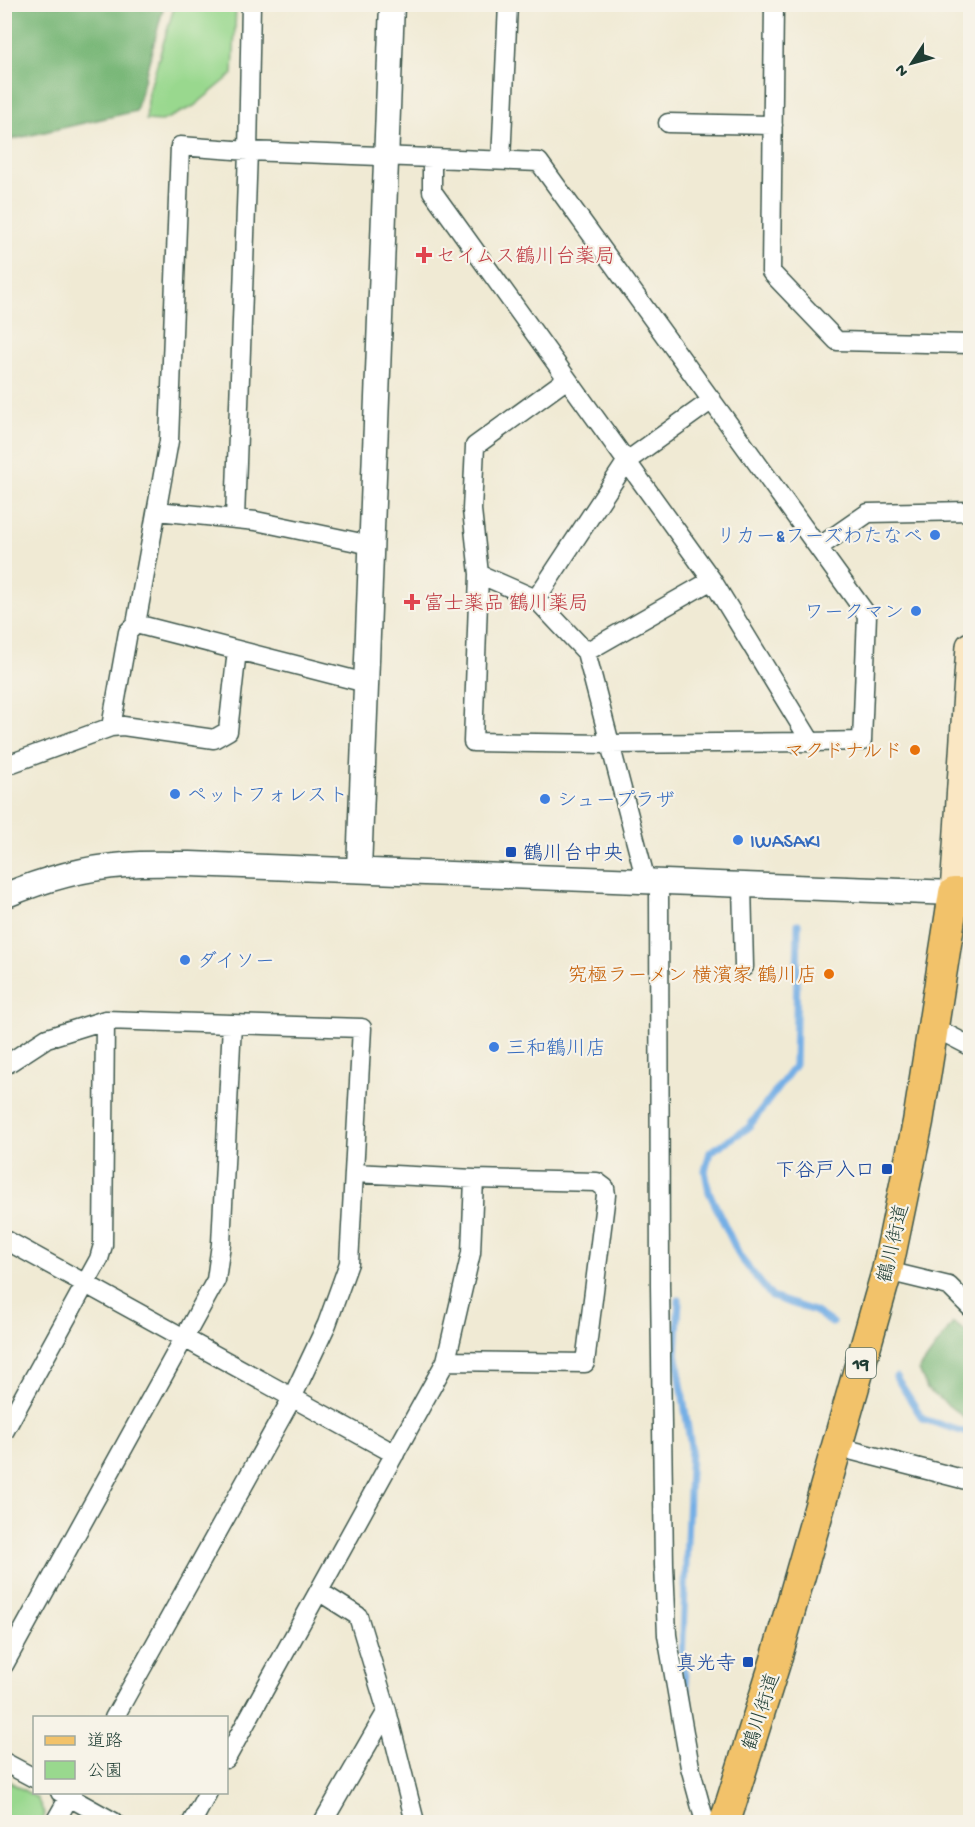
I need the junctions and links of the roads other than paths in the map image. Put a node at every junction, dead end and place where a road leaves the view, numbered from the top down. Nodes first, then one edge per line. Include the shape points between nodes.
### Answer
1 (250, 4) edge
2 (392, 4) edge
3 (508, 4) edge
4 (774, 4) edge
5 (668, 123) dead end
6 (773, 125) junction
7 (248, 151) junction
8 (385, 156) junction
9 (432, 158) junction
10 (501, 161) junction
11 (970, 344) edge
12 (567, 379) junction
13 (712, 400) junction
14 (627, 461) junction
15 (970, 511) edge
16 (157, 512) junction
17 (235, 519) junction
18 (371, 545) junction
19 (819, 548) junction
20 (479, 574) junction
21 (712, 580) junction
22 (536, 599) junction
23 (136, 624) junction
24 (970, 646) edge
25 (237, 650) junction
26 (586, 652) junction
27 (366, 683) junction
28 (111, 727) junction
29 (811, 742) junction
30 (609, 744) junction
31 (4, 766) edge
32 (359, 870) junction
33 (652, 881) junction
34 (742, 884) junction
35 (962, 893) edge
36 (4, 896) edge
37 (744, 967) dead end
38 (105, 1020) junction
39 (232, 1024) junction
40 (933, 1027) junction
41 (970, 1046) edge
42 (4, 1066) edge
43 (354, 1173) junction
44 (474, 1179) junction
45 (4, 1239) edge
46 (887, 1271) junction
47 (85, 1284) junction
48 (970, 1306) edge
49 (184, 1339) junction
50 (446, 1361) junction
51 (292, 1398) junction
52 (4, 1432) edge
53 (838, 1447) junction
54 (395, 1454) junction
55 (970, 1481) edge
56 (320, 1592) junction
57 (4, 1665) edge
58 (387, 1711) junction
59 (115, 1716) edge
60 (228, 1756) edge
61 (4, 1762) edge
62 (33, 1777) edge
63 (67, 1794) edge
64 (207, 1794) edge
65 (56, 1822) edge
66 (114, 1822) edge
67 (192, 1822) edge
68 (323, 1822) edge
69 (415, 1822) edge
70 (705, 1822) edge
71 (725, 1822) edge

1 - 7 street
2 - 8 street
3 - 10 street
4 - 6 street
5 - 6 street
6 - 11 street via 771,272 837,341
7 - 8 street
7 - 16 street via 180,146 169,441
7 - 17 street
8 - 9 street
8 - 18 street
9 - 10 street
9 - 12 street via 432,191
10 - 13 street via 539,162
12 - 14 street
12 - 20 street via 475,446 472,510
13 - 14 street
13 - 19 street
14 - 21 street
14 - 22 street
15 - 19 street via 868,513
16 - 17 street
16 - 23 street
17 - 18 street
18 - 27 street
19 - 29 street via 867,615 867,627 862,741
20 - 22 street
20 - 30 street via 473,742
21 - 26 street
21 - 29 street
22 - 26 street
23 - 25 street
23 - 28 street via 128,632
24 - 35 main road, 鶴川街道
25 - 27 street
25 - 28 street via 228,731 214,739
26 - 30 street
27 - 32 street
28 - 31 street
29 - 30 street
30 - 33 street
32 - 33 street
32 - 36 street via 128,864 68,874
33 - 34 street
33 - 70 street via 664,1564 669,1646 690,1767
34 - 35 street
34 - 37 street
35 - 40 main road, 鶴川街道 / 19
38 - 39 street
38 - 42 street via 47,1038
38 - 47 street via 103,1245
39 - 43 street via 362,1028
39 - 49 street via 216,1280
40 - 41 street
40 - 46 main road, 鶴川街道 / 19
43 - 44 street
43 - 51 street via 349,1263 327,1324
44 - 50 street via 471,1253
44 - 50 street via 597,1182 605,1188 585,1363
45 - 47 street
46 - 48 street via 949,1286
46 - 53 main road, 鶴川街道 / 19
47 - 49 street
47 - 52 street
49 - 51 street
49 - 57 street
50 - 54 street
51 - 54 street
51 - 59 street
53 - 55 street
53 - 71 main road, 鶴川街道 / 19
54 - 56 street
56 - 58 street via 358,1616
56 - 60 street
58 - 68 street
58 - 69 street
61 - 62 street
63 - 65 street
63 - 66 street
64 - 67 street

